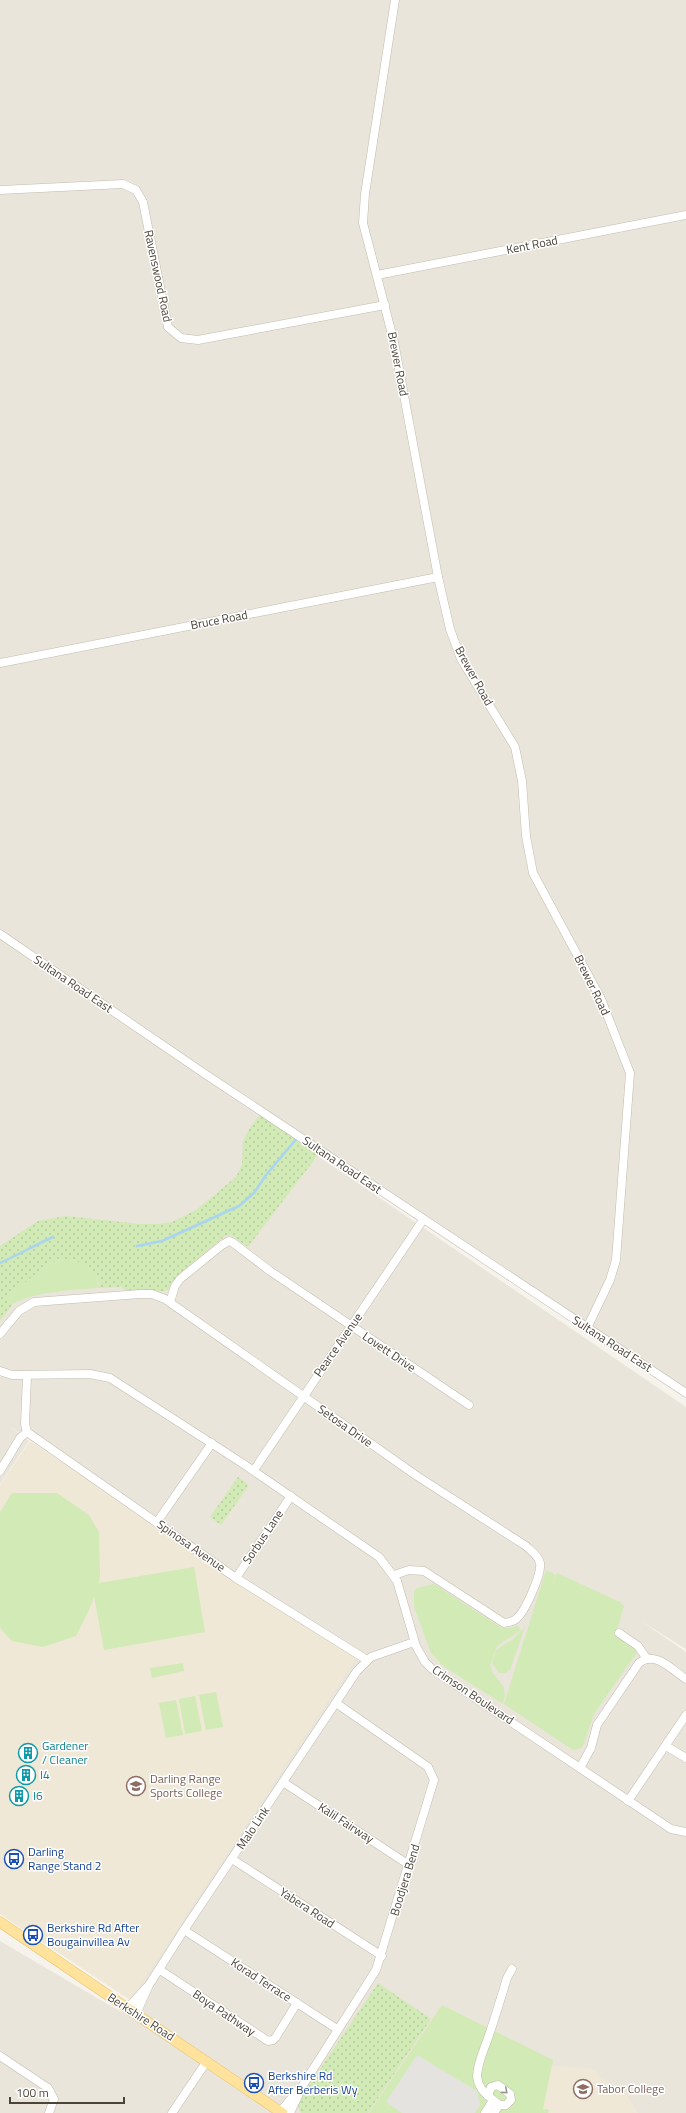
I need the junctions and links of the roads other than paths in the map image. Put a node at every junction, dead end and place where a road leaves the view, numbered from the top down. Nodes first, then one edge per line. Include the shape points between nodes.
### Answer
1 (395, 0) edge
2 (0, 190) edge
3 (686, 215) edge
4 (377, 275) junction
5 (385, 306) junction
6 (438, 577) junction
7 (0, 663) edge
8 (0, 934) edge
9 (423, 1220) junction
10 (170, 1302) junction
11 (352, 1326) junction
12 (587, 1328) junction
13 (0, 1334) edge
14 (0, 1371) edge
15 (27, 1376) junction
16 (686, 1393) edge
17 (303, 1397) junction
18 (469, 1405) dead end
19 (27, 1432) junction
20 (212, 1443) junction
21 (254, 1470) junction
22 (0, 1471) edge
23 (291, 1496) junction
24 (157, 1522) junction
25 (236, 1578) junction
26 (395, 1578) junction
27 (619, 1633) dead end
28 (415, 1644) junction
29 (647, 1658) junction
30 (367, 1660) junction
31 (686, 1679) edge
32 (336, 1703) junction
33 (686, 1715) edge
34 (666, 1746) junction
35 (686, 1758) edge
36 (580, 1768) junction
37 (283, 1782) junction
38 (628, 1801) junction
39 (686, 1832) edge
40 (232, 1859) junction
41 (409, 1865) junction
42 (0, 1922) edge
43 (184, 1930) junction
44 (382, 1956) junction
45 (512, 1969) dead end
46 (160, 1970) junction
47 (296, 2003) junction
48 (132, 2011) junction
49 (337, 2029) junction
50 (0, 2056) edge
51 (207, 2061) junction
52 (493, 2100) junction
53 (50, 2113) edge
54 (172, 2113) edge
55 (284, 2113) edge
56 (484, 2113) edge
57 (494, 2113) edge

1 - 4 street, Brewer Road via 365,194 363,223
2 - 5 street, Ravenswood Road via 123,184 136,190 143,202 168,327 181,338 198,340
3 - 4 street, Kent Road
4 - 5 street, Brewer Road
5 - 6 street, Brewer Road
6 - 7 street, Bruce Road
6 - 12 street, Brewer Road via 450,629 461,659 515,747 522,781 526,836 533,873 601,999 630,1073 616,1260 610,1280
8 - 9 street, Sultana Road East
9 - 11 street, Pearce Avenue
9 - 12 street, Sultana Road East
10 - 11 street, Lovett Drive via 180,1279 229,1241
10 - 13 street, Setosa Drive via 152,1294 140,1294 34,1302 19,1311
10 - 17 street, Setosa Drive
11 - 17 street, Pearce Avenue
11 - 18 street, Lovett Drive
12 - 16 street, Sultana Road East
14 - 15 street
15 - 19 street
15 - 20 street, Crimson Boulevard via 100,1375 121,1384
17 - 21 street, Pearce Avenue
17 - 26 street, Setosa Drive via 417,1476 526,1546 538,1557 540,1564 534,1587 521,1614 514,1620 504,1623 433,1576 417,1573
19 - 22 street via 20,1438
19 - 24 street, Spinosa Avenue
20 - 21 street, Crimson Boulevard
20 - 24 street
21 - 23 street, Crimson Boulevard
23 - 25 street, Sorbus Lane
23 - 26 street, Crimson Boulevard via 379,1556
24 - 25 street, Spinosa Avenue
25 - 30 street, Spinosa Avenue
26 - 28 street, Crimson Boulevard
27 - 29 street via 638,1646
28 - 30 street
28 - 36 street, Crimson Boulevard via 432,1669
29 - 31 street via 657,1659
29 - 36 street via 639,1663 597,1725 591,1748
30 - 32 street, Malo Link
32 - 37 street, Malo Link
32 - 41 street, Boodjera Bend via 428,1767 432,1773 434,1780
33 - 34 street
34 - 35 street
34 - 38 street
36 - 38 street, Crimson Boulevard
37 - 40 street, Malo Link
37 - 41 street, Kalil Fairway
38 - 39 street, Crimson Boulevard via 671,1829
40 - 43 street, Malo Link
40 - 44 street, Yabera Road
41 - 44 street, Boodjera Bend
42 - 48 main road, Berkshire Road
43 - 46 street, Malo Link
43 - 47 street, Korad Terrace
44 - 49 street, Boodjera Bend via 376,1970
45 - 52 street via 478,2069 480,2086
46 - 47 street, Boya Pathway via 268,2041 276,2037
46 - 48 street, Malo Link
47 - 49 street, Korad Terrace
48 - 51 main road, Berkshire Road
49 - 55 street, Boodjera Bend
50 - 53 street via 48,2088 54,2099
51 - 54 street
51 - 55 main road, Berkshire Road
56 -> 52 street
52 - 57 street

